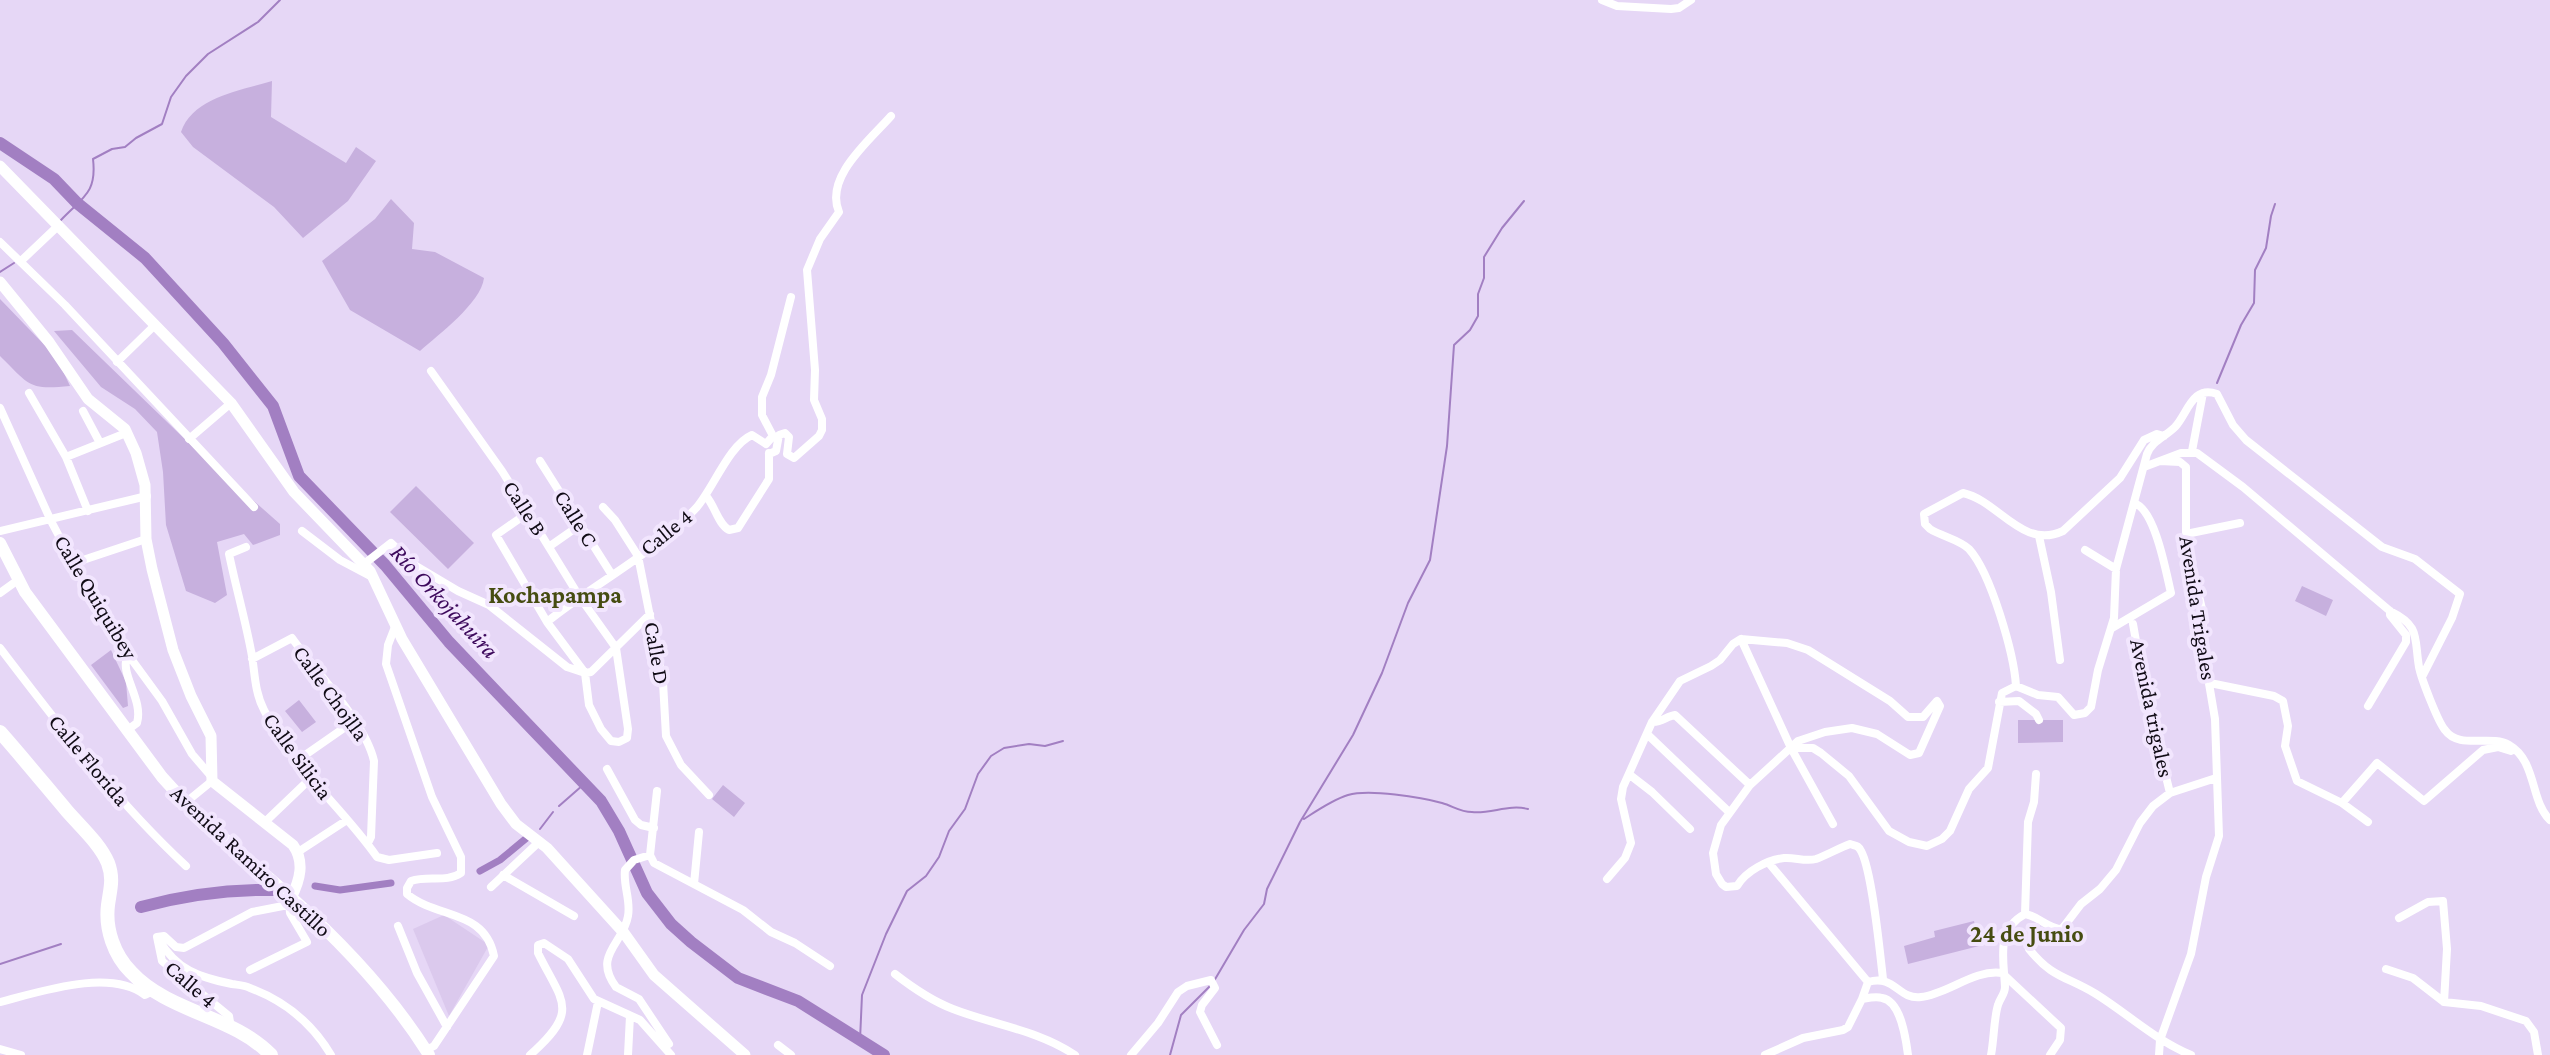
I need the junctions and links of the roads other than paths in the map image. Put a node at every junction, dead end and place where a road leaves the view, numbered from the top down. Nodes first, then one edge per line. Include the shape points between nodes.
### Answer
1 (1602, 0) edge
2 (1691, 0) edge
3 (891, 116) dead end
4 (0, 166) edge
5 (59, 225) junction
6 (0, 242) edge
7 (21, 261) junction
8 (0, 282) edge
9 (791, 297) dead end
10 (155, 325) junction
11 (117, 362) junction
12 (431, 371) dead end
13 (29, 393) dead end
14 (2203, 393) junction
15 (231, 403) junction
16 (0, 408) edge
17 (83, 411) dead end
18 (126, 433) junction
19 (2164, 436) junction
20 (189, 439) junction
21 (100, 443) junction
22 (766, 444) junction
23 (2192, 451) junction
24 (769, 454) junction
25 (66, 457) junction
26 (540, 461) dead end
27 (2160, 461) junction
28 (2144, 467) junction
29 (147, 496) junction
30 (706, 496) junction
31 (2134, 503) junction
32 (254, 507) dead end
33 (603, 507) dead end
34 (88, 511) junction
35 (529, 512) junction
36 (51, 521) junction
37 (2240, 523) dead end
38 (580, 525) junction
39 (0, 531) edge
40 (302, 531) dead end
41 (2186, 534) junction
42 (2039, 536) junction
43 (146, 539) junction
44 (0, 543) edge
45 (550, 546) junction
46 (246, 547) dead end
47 (2085, 550) dead end
48 (638, 556) junction
49 (367, 561) junction
50 (74, 563) junction
51 (2116, 569) junction
52 (612, 575) junction
53 (375, 579) junction
54 (18, 580) junction
55 (0, 593) edge
56 (579, 596) junction
57 (2390, 611) junction
58 (650, 614) junction
59 (547, 622) junction
60 (2133, 624) dead end
61 (395, 627) junction
62 (2111, 628) junction
63 (1741, 639) junction
64 (0, 648) edge
65 (616, 648) junction
66 (128, 654) junction
67 (252, 659) junction
68 (2060, 660) dead end
69 (585, 673) junction
70 (2422, 677) junction
71 (2210, 683) junction
72 (2016, 686) junction
73 (1999, 702) junction
74 (2368, 706) dead end
75 (2039, 720) dead end
76 (354, 721) junction
77 (1652, 722) junction
78 (126, 731) junction
79 (0, 732) edge
80 (1647, 734) junction
81 (1791, 748) junction
82 (2516, 750) junction
83 (298, 760) junction
84 (607, 769) dead end
85 (2036, 774) dead end
86 (1630, 775) junction
87 (211, 778) junction
88 (311, 778) junction
89 (2216, 778) junction
90 (1750, 785) junction
91 (657, 791) dead end
92 (2170, 793) junction
93 (709, 795) dead end
94 (185, 803) junction
95 (2342, 803) junction
96 (1729, 812) junction
97 (347, 820) junction
98 (2550, 820) edge
99 (265, 822) junction
100 (2368, 822) dead end
101 (1833, 824) dead end
102 (654, 828) junction
103 (1690, 829) dead end
104 (699, 832) dead end
105 (540, 841) junction
106 (368, 843) junction
107 (298, 852) junction
108 (437, 853) dead end
109 (647, 856) junction
110 (1768, 862) junction
111 (186, 866) dead end
112 (503, 875) junction
113 (1607, 879) dead end
114 (694, 884) junction
115 (491, 887) dead end
116 (290, 901) junction
117 (2025, 914) junction
118 (574, 916) dead end
119 (2399, 918) dead end
120 (398, 926) dead end
121 (624, 933) junction
122 (157, 937) junction
123 (2029, 949) dead end
124 (830, 966) dead end
125 (2386, 969) dead end
126 (250, 970) dead end
127 (2002, 973) junction
128 (895, 974) dead end
129 (1883, 979) junction
130 (1868, 982) junction
131 (153, 991) junction
132 (1862, 999) junction
133 (0, 1002) edge
134 (598, 1002) junction
135 (2444, 1002) junction
136 (630, 1016) junction
137 (447, 1027) junction
138 (231, 1028) junction
139 (2160, 1040) junction
140 (778, 1045) dead end
141 (1059, 1045) junction
142 (1217, 1045) dead end
143 (0, 1049) edge
144 (427, 1053) edge
145 (670, 1053) edge
146 (21, 1055) edge
147 (271, 1055) edge
148 (331, 1055) edge
149 (530, 1055) edge
150 (587, 1055) edge
151 (628, 1055) edge
152 (745, 1055) edge
153 (791, 1055) edge
154 (1052, 1055) edge
155 (1075, 1055) edge
156 (1131, 1055) edge
157 (1765, 1055) edge
158 (1908, 1055) edge
159 (1991, 1055) edge
160 (2050, 1055) edge
161 (2159, 1055) edge
162 (2191, 1055) edge
163 (2538, 1055) edge

1 - 2 street via 1617,6 1671,9
3 - 24 street via 842,172 834,201 839,212 807,265 814,403 822,430 794,458 787,454 785,433
4 - 5 main road
5 - 7 street
5 - 10 main road
6 - 7 street
7 - 11 street
8 - 18 main road via 88,399
9 - 22 street via 762,397 762,415 773,436
10 - 11 street
10 - 15 main road
11 - 20 street
12 - 35 street, Calle B
13 - 25 street
14 - 19 street
14 - 23 street
14 - 70 street via 2217,394 2246,440 2357,529 2382,547 2415,559 2460,594
15 - 20 street
15 - 49 main road via 294,492 330,533
16 - 36 street, Calle Quiquibey
17 - 21 street
18 - 21 street
18 - 29 main road
19 - 28 street via 2149,449
19 - 42 street via 2144,440 2120,478 2063,531
20 - 32 street
21 - 25 street
22 - 24 street
22 - 30 street, Calle 4 via 752,435 741,440
23 - 27 street
23 - 57 street via 2243,487
24 - 30 street via 769,479 738,528 723,526
25 - 34 street
26 - 38 street, Calle C
27 - 28 street
27 - 41 street, Avenida Trigales via 2186,467
28 - 31 street
29 - 34 street
29 - 43 main road
30 - 48 street, Calle 4 via 673,531
31 - 51 street
31 - 62 street via 2143,506 2153,524 2171,593
33 - 48 street, Calle D
34 - 36 street
35 - 45 street, Calle B
35 - 59 street via 496,535
36 - 39 street
36 - 50 street, Calle Quiquibey
37 - 41 street
38 - 45 street
38 - 52 street, Calle C
40 - 53 street
41 - 71 street, Avenida Trigales
42 - 68 street
42 - 72 street via 1963,493 1924,514 1930,529 1971,551 2004,627
43 - 50 street
43 - 87 main road via 173,650 211,736
44 - 54 main road, Avenida Ramiro Castillo
45 - 56 street, Calle B
46 - 67 street, Calle Silicia via 229,554
47 - 51 street
48 - 52 street, Calle 4
48 - 58 street, Calle D
49 - 53 main road
49 - 69 street via 391,543 416,566 489,605 567,667
50 - 66 street, Calle Quiquibey
51 - 62 street
52 - 56 street, Calle 4
53 - 61 main road
54 - 55 street
54 - 78 main road, Avenida Ramiro Castillo
56 - 59 street, Calle 4
56 - 65 street, Calle B
57 - 70 street via 2414,629
57 - 74 street via 2406,642
58 - 65 street
58 - 93 street, Calle D via 663,682 666,736 681,765
59 - 69 street
60 - 92 street, Avenida trigales
61 - 105 main road via 501,804 516,824
61 - 137 street via 386,664 432,797 463,866 453,878 411,881 407,894 480,927 494,956
62 - 72 street via 2085,713 2074,715 2058,697
63 - 77 street via 1720,660 1680,681
63 - 81 street
63 - 81 street via 1808,650 1913,718 1923,717 1935,701 1939,703 1917,755 1906,754 1877,734 1852,728 1811,736
64 - 111 street, Calle Florida via 122,801
65 - 69 street
65 - 69 street via 628,729 623,741 611,741 601,729 589,705
66 - 78 street via 124,666 139,712 137,723
66 - 87 street, Calle Quiquibey
67 - 76 street, Calle Chojlla via 292,638
67 - 83 street, Calle Silicia via 262,706
70 - 82 street via 2448,734
71 - 89 street, Avenida Trigales
71 - 95 street via 2283,701 2285,746 2297,781
72 - 73 street via 2002,693
73 - 75 street via 2019,701
73 - 81 street via 1988,768 1969,789 1950,831 1927,846 1889,831 1849,776 1821,753
76 - 83 street
76 - 106 street, Calle Chojlla via 374,761
77 - 80 street
77 - 90 street via 1675,715
78 - 94 main road, Avenida Ramiro Castillo
79 - 131 highway via 102,852 112,880 111,938 130,972
80 - 86 street
80 - 96 street
81 - 90 street
81 - 101 street
82 - 95 street via 2483,750 2427,801 2377,763
82 - 98 street
83 - 88 street, Calle Silicia
84 - 102 street via 635,820
85 - 117 street via 2028,822
86 - 103 street
86 - 113 street via 1621,799 1631,843
87 - 94 street
87 - 99 main road
88 - 97 street, Calle Silicia
88 - 99 street
89 - 92 street, Avenida Trigales
89 - 139 street, Avenida Trigales via 2219,844 2206,877 2191,954
90 - 96 street
91 - 102 street
92 - 117 street, Avenida Trigales via 2145,815 2116,870 2065,926 2058,930
94 - 116 main road, Avenida Ramiro Castillo
95 - 100 street
96 - 110 street via 1713,853 1722,884 1737,886 1742,877
97 - 106 street, Calle Silicia
97 - 107 street
99 - 107 main road
102 - 109 street
104 - 114 street
105 - 112 street
105 - 121 main road
106 - 108 street, Calle Silicia via 377,857 389,860
107 - 116 main road via 300,873
109 - 114 street
109 - 121 street via 625,870 629,904
110 - 129 street via 1806,861 1857,846 1867,869
110 - 130 street
112 - 115 street
112 - 118 street
114 - 124 street
116 - 122 street, Calle 4 via 252,912 184,948
116 - 126 street via 307,942
116 - 144 main road, Avenida Ramiro Castillo via 328,932 375,984
117 - 127 street via 2007,931
119 - 135 street via 2428,902 2443,901
120 - 137 street
121 - 145 street via 610,952 609,976 621,992 639,999
121 - 152 main road via 654,975
122 - 138 street, Calle 4 via 162,961 229,1016
122 - 148 street via 181,968 249,987 286,1006 308,1024
123 - 139 street via 2045,968 2095,994
125 - 135 street via 2413,978
127 - 129 street via 1922,997 1909,996
127 - 159 street via 2005,988 1997,1005
127 - 160 street via 2061,1028
128 - 141 street via 953,1009
129 - 130 street
130 - 132 street
131 - 133 street via 145,995 116,984 70,985
131 - 138 highway
132 - 157 street via 1843,1030 1803,1038
132 - 158 street via 1886,998 1892,1004
134 - 136 street
134 - 149 street via 568,959 547,944 538,945 563,1005 557,1025
134 - 150 street
135 - 163 street via 2481,1006 2526,1021 2533,1027
136 - 145 street via 647,1025
136 - 151 street
137 - 144 street
138 - 147 highway
139 - 161 street, Avenida Trigales
139 - 162 street
140 - 153 street
141 - 154 street
141 - 155 street
142 - 156 street via 1200,1009 1213,992 1211,980 1182,989
143 - 146 street

